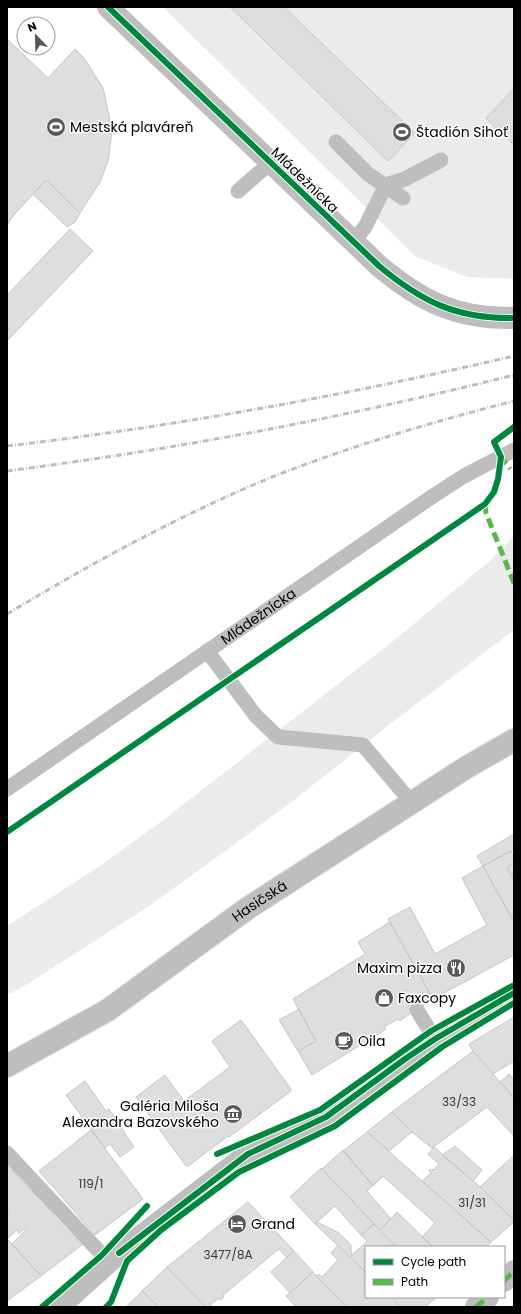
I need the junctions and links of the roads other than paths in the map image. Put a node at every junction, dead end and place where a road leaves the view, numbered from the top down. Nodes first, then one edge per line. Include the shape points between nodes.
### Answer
1 (108, 7) edge
2 (336, 142) dead end
3 (441, 160) dead end
4 (270, 163) junction
5 (386, 185) junction
6 (238, 191) dead end
7 (404, 198) dead end
8 (353, 242) junction
9 (514, 318) edge
10 (514, 450) edge
11 (207, 651) junction
12 (514, 740) edge
13 (7, 789) edge
14 (412, 802) junction
15 (514, 993) edge
16 (417, 1010) dead end
17 (436, 1039) junction
18 (7, 1066) edge
19 (7, 1153) edge
20 (109, 1262) junction
21 (514, 1270) edge
22 (505, 1280) edge
23 (59, 1307) edge

1 - 4 street, Mládežnícka
2 - 5 lane via 368,174
3 - 5 lane via 405,179
4 - 6 lane
4 - 8 street, Mládežnícka
5 - 7 lane
5 - 8 lane via 365,227
8 - 9 street, Mládežnícka via 398,282 444,308 471,315
10 - 11 lane, Mládežnícka via 464,476 433,496
11 - 13 lane, Mládežnícka
11 - 14 lane via 256,716 278,738 363,745
12 - 14 street, Hasičská
14 - 18 street, Hasičská via 248,908 108,1010
15 - 17 street
16 - 17 lane
17 - 20 street via 326,1118 248,1154
19 - 20 lane
20 - 23 street
21 - 22 street

